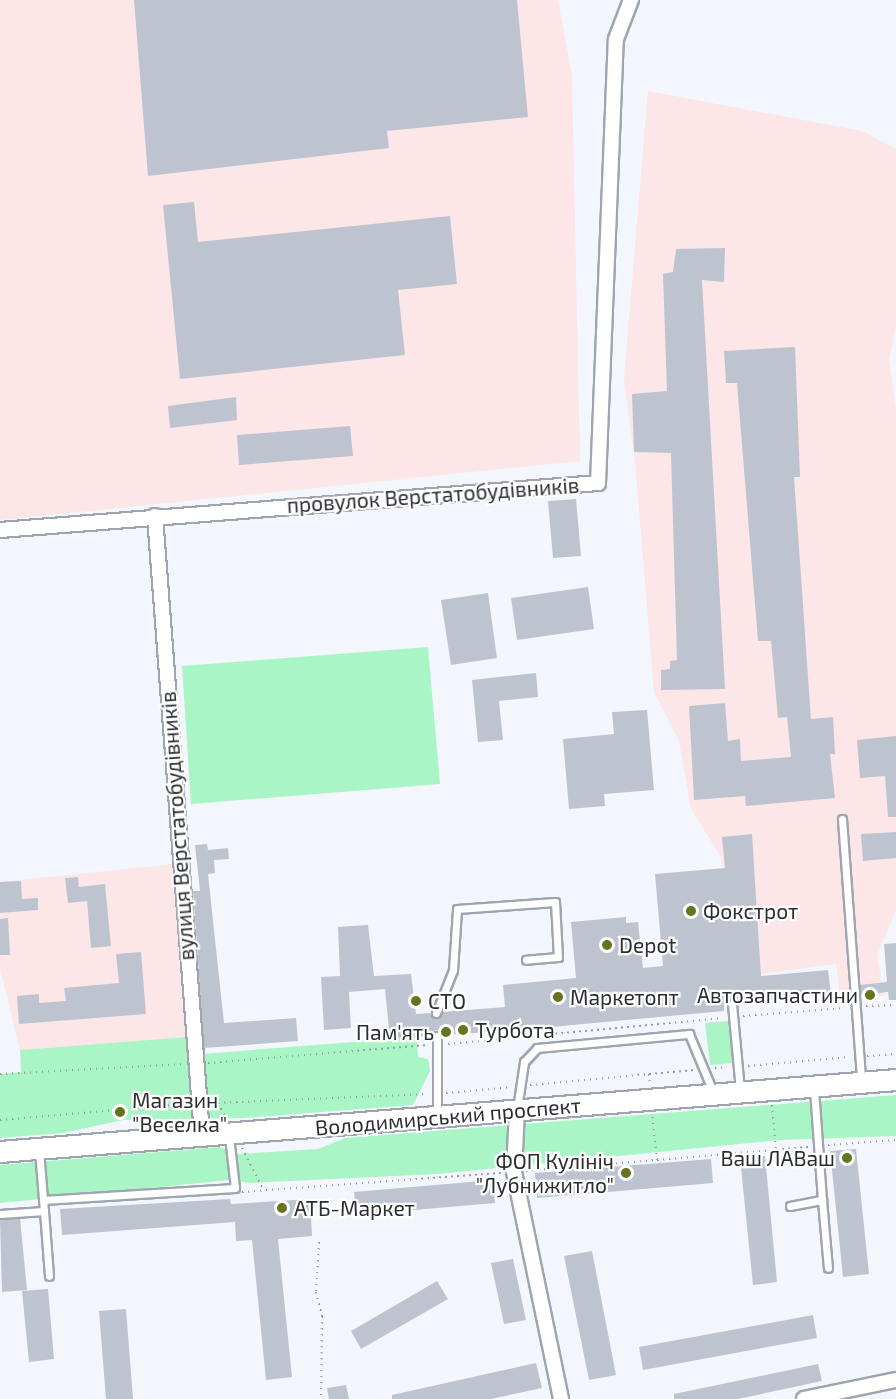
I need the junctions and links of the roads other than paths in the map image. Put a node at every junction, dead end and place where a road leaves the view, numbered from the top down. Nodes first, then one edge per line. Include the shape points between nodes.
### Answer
1 (631, 0) edge
2 (155, 516) junction
3 (0, 530) edge
4 (842, 819) dead end
5 (526, 960) dead end
6 (732, 1004) dead end
7 (436, 1013) dead end
8 (437, 1036) dead end
9 (896, 1080) edge
10 (861, 1082) junction
11 (814, 1087) junction
12 (740, 1092) junction
13 (714, 1094) junction
14 (517, 1110) junction
15 (437, 1117) junction
16 (229, 1133) junction
17 (202, 1135) junction
18 (39, 1149) junction
19 (0, 1152) edge
20 (43, 1200) junction
21 (822, 1200) junction
22 (790, 1206) dead end
23 (44, 1211) junction
24 (0, 1214) edge
25 (828, 1268) dead end
26 (50, 1276) dead end
27 (896, 1380) edge
28 (561, 1399) edge
29 (804, 1399) edge

1 - 2 street, провулок Верстатобудівників via 616,39 598,483
2 - 3 street, провулок Верстатобудівників
2 - 17 street, вулиця Верстатобудівників
4 - 10 lane
5 - 7 lane via 558,957 555,902 457,909 453,970
6 - 12 lane
8 - 15 lane
9 - 10 main road, Володимирський проспект
10 - 11 main road, Володимирський проспект
11 - 12 main road, Володимирський проспект
11 - 21 lane
12 - 13 main road, Володимирський проспект
13 - 14 main road, Володимирський проспект
13 - 14 lane via 689,1034 537,1048 527,1055 518,1086
14 - 15 main road, Володимирський проспект
14 - 28 street via 514,1172
15 - 16 main road, Володимирський проспект
16 - 17 main road, Володимирський проспект
16 - 20 lane via 235,1188
17 - 18 main road, Володимирський проспект
18 - 19 main road, Володимирський проспект
18 - 20 lane
20 - 23 lane
21 - 22 lane
21 - 25 lane
23 - 24 lane
23 - 26 lane
27 - 29 street

